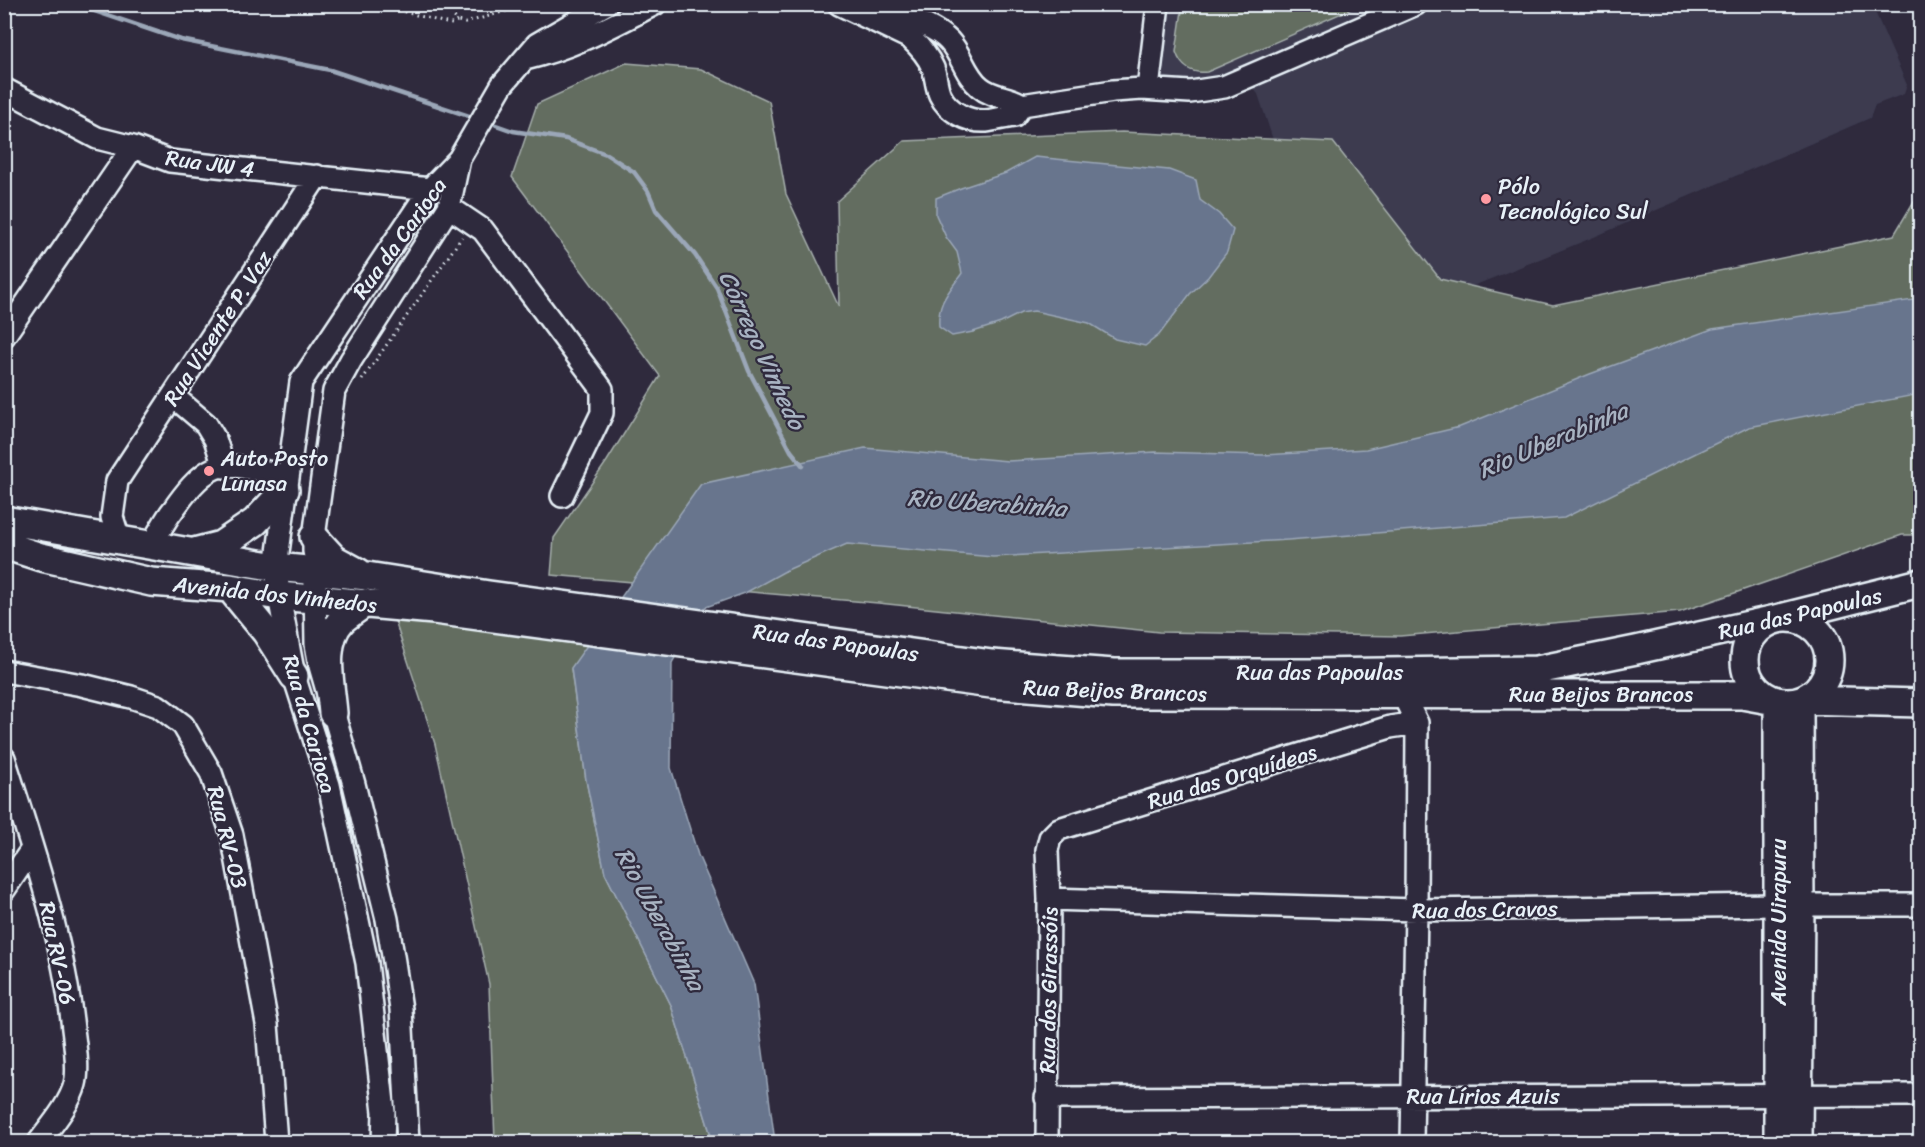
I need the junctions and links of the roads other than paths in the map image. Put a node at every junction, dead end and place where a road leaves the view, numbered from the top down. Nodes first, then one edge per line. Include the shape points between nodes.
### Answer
1 (606, 4) edge
2 (655, 4) edge
3 (839, 4) edge
4 (1158, 4) edge
5 (1416, 4) edge
6 (871, 9) edge
7 (525, 59) junction
8 (4, 89) edge
9 (1148, 89) junction
10 (1022, 105) junction
11 (133, 147) junction
12 (461, 156) junction
13 (317, 176) junction
14 (430, 189) junction
15 (453, 208) junction
16 (353, 303) junction
17 (380, 314) junction
18 (4, 336) edge
19 (323, 347) junction
20 (351, 360) junction
21 (173, 396) junction
22 (224, 467) junction
23 (286, 484) junction
24 (562, 496) dead end
25 (4, 520) edge
26 (314, 537) junction
27 (119, 539) junction
28 (150, 544) junction
29 (4, 546) edge
30 (191, 552) junction
31 (276, 567) junction
32 (315, 570) junction
33 (1920, 583) edge
34 (230, 588) junction
35 (366, 589) junction
36 (279, 596) junction
37 (314, 599) junction
38 (540, 609) junction
39 (1776, 619) junction
40 (712, 636) junction
41 (4, 671) edge
42 (294, 676) junction
43 (1403, 695) junction
44 (1788, 701) junction
45 (1920, 703) edge
46 (333, 713) junction
47 (1417, 723) junction
48 (4, 758) edge
49 (1050, 838) joint
50 (32, 849) junction
51 (4, 890) edge
52 (1049, 899) junction
53 (1788, 905) junction
54 (1920, 905) edge
55 (1416, 910) junction
56 (1788, 1095) junction
57 (1920, 1095) edge
58 (1412, 1096) junction
59 (1046, 1098) junction
60 (39, 1143) edge
61 (276, 1143) edge
62 (383, 1143) edge
63 (408, 1143) edge
64 (1047, 1143) edge
65 (1412, 1143) edge
66 (1778, 1143) edge
67 (1798, 1143) edge

1 - 7 street via 537,44
2 - 7 street via 554,53
3 - 6 street
4 - 9 street
5 - 9 street via 1224,87 1190,92
6 - 10 street via 942,34 978,86
6 - 10 street via 917,44 933,68 941,95 959,115 987,121 1014,116
7 - 12 street via 502,85
8 - 11 street, Rua JW 4 via 97,138
9 - 10 street
11 - 13 street, Rua JW 4 via 170,161
11 - 18 street
12 - 14 street, Rua da Carioca
12 - 15 street, Rua da Carioca
13 - 14 street, Rua JW 4
13 - 21 street, Rua Vicente P. Vaz
14 - 16 street, Rua da Carioca
15 - 17 street, Rua da Carioca
15 - 24 street via 483,230 602,390 602,413
16 - 17 street via 364,315
16 - 19 street, Rua da Carioca
17 - 20 street, Rua da Carioca
19 - 20 street via 340,347
19 - 23 street, Rua da Carioca via 301,382
20 - 26 street, Rua da Carioca via 334,392
21 - 22 street via 206,424
21 - 27 street, Rua Vicente P. Vaz via 117,480 112,517
22 - 23 street via 250,468
22 - 28 street via 217,466 204,474 172,510
23 - 30 main road via 255,522 221,545
23 - 31 street, Rua da Carioca
25 - 27 main road, Avenida dos Vinhedos
26 - 32 street, Rua da Carioca
26 - 35 main road
27 - 28 main road, Avenida dos Vinhedos
28 - 30 main road, Avenida dos Vinhedos
29 - 34 main road, Avenida dos Vinhedos via 151,582
30 - 31 main road, Avenida dos Vinhedos
31 - 32 main road, Avenida dos Vinhedos
31 - 36 street, Rua da Carioca
32 - 35 main road, Avenida dos Vinhedos
32 - 37 street, Rua da Carioca
33 - 39 main road, Rua das Papoulas
34 - 36 main road, Avenida dos Vinhedos
34 - 42 main road via 266,632
35 - 37 main road, Avenida dos Vinhedos
35 - 38 main road, Avenida dos Vinhedos
35 - 38 main road, Avenida dos Vinhedos
35 - 46 main road via 341,621 328,655
36 - 37 main road, Avenida dos Vinhedos
36 - 42 street, Rua da Carioca
37 - 46 street, Rua da Carioca via 316,644
38 - 40 main road
39 - 40 main road, Rua das Papoulas via 1537,670 1114,673
39 - 44 main road via 1750,639 1746,671 1753,686 1766,697
39 - 44 main road via 1808,623 1820,633 1828,648 1826,679 1816,692
40 - 43 main road, Rua Beijos Brancos via 992,684 1113,694
41 - 61 street, Rua RV-03 via 82,685 158,706 183,725 212,772 232,835 267,1024
42 - 62 street, Rua da Carioca via 328,785 367,963 384,1112
43 - 44 main road, Rua Beijos Brancos via 1742,695
43 - 47 street
44 - 45 main road, Rua Beijos Brancos
44 - 53 main road, Avenida Uirapuru
46 - 63 street, Rua da Carioca via 388,930 400,1009
47 - 49 street, Rua das Orquídeas via 1390,727 1059,829
47 - 55 street
48 - 50 street, Rua RV-06
49 - 52 street, Rua dos Girassóis
50 - 51 street
50 - 60 street, Rua RV-06 via 51,911 76,1052 75,1084
52 - 55 street, Rua dos Cravos
52 - 59 street, Rua dos Girassóis
53 - 54 street, Rua dos Cravos
53 - 55 street, Rua dos Cravos
53 - 56 main road, Avenida Uirapuru
55 - 58 street
56 - 57 street, Rua Lírios Azuis
56 - 58 street, Rua Lírios Azuis
56 - 66 main road, Avenida Uirapuru
56 - 67 main road, Avenida Uirapuru
58 - 59 street, Rua Lírios Azuis
58 - 65 street
59 - 64 street, Rua dos Girassóis

